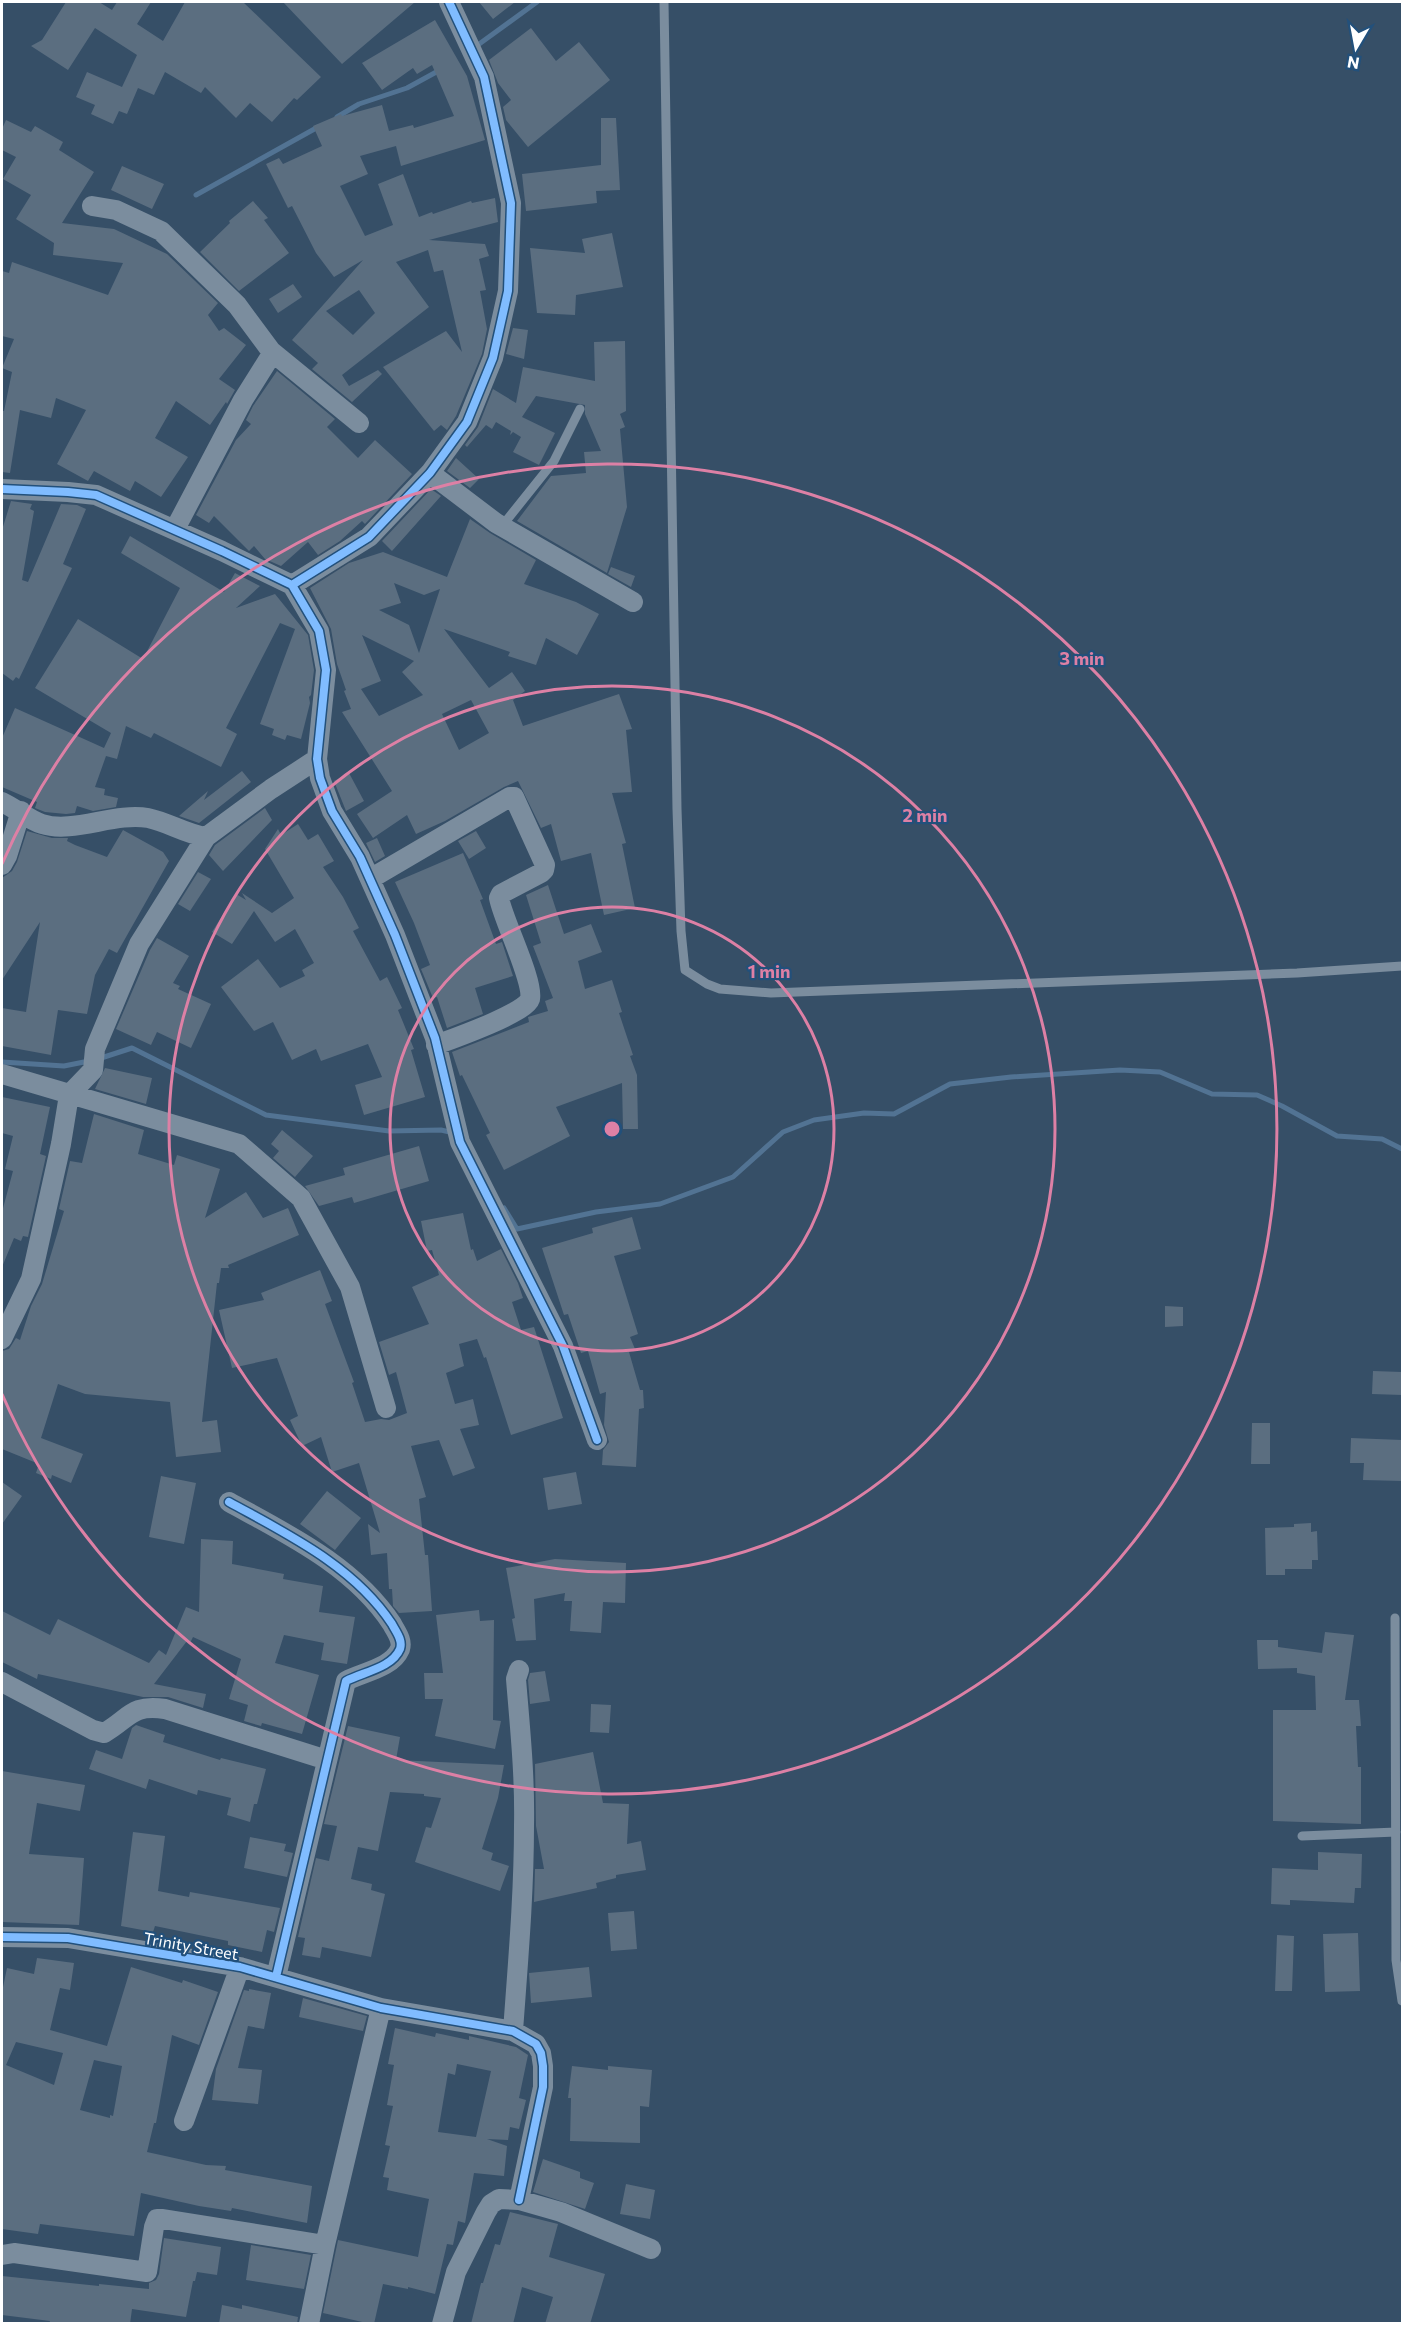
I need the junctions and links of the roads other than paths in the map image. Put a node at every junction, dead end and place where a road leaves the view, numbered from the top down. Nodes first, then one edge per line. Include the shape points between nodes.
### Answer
1 (449, 2) edge
2 (664, 2) edge
3 (92, 206) dead end
4 (271, 351) junction
5 (580, 409) dead end
6 (359, 423) dead end
7 (430, 473) junction
8 (2, 489) edge
9 (502, 526) junction
10 (175, 530) junction
11 (292, 585) junction
12 (633, 602) dead end
13 (317, 759) junction
14 (2, 802) edge
15 (21, 811) junction
16 (206, 837) junction
17 (2, 865) edge
18 (370, 879) junction
19 (1402, 966) edge
20 (436, 1046) junction
21 (2, 1074) edge
22 (69, 1095) junction
23 (2, 1339) edge
24 (386, 1408) dead end
25 (597, 1440) dead end
26 (229, 1503) dead end
27 (1395, 1618) dead end
28 (519, 1670) dead end
29 (2, 1682) edge
30 (327, 1760) junction
31 (1396, 1832) junction
32 (1302, 1836) dead end
33 (2, 1937) edge
34 (240, 1967) junction
35 (276, 1977) junction
36 (1402, 2001) edge
37 (381, 2008) junction
38 (513, 2031) junction
39 (184, 2121) dead end
40 (519, 2200) junction
41 (325, 2245) junction
42 (651, 2249) dead end
43 (2, 2255) edge
44 (309, 2324) edge
45 (442, 2324) edge

1 - 7 street via 484,77 511,203 508,291 493,358 467,422
2 - 19 lane via 677,809 685,970 720,989 771,993
3 - 4 street via 116,210 160,231 237,305
4 - 6 street
4 - 10 street
5 - 9 lane via 554,462
7 - 9 street
7 - 11 street via 369,537
8 - 10 street via 96,495
9 - 12 street
10 - 11 street
11 - 13 street via 319,631 326,670
13 - 16 street
13 - 18 street via 332,811
14 - 15 street
15 - 16 street via 43,824 73,826 127,817 150,818
15 - 17 street
16 - 22 street via 139,944 94,1049 93,1070
18 - 20 street
18 - 20 street via 510,797 514,797 545,865 541,873 499,897 530,999 524,1007
20 - 25 street via 458,1135 563,1346
21 - 22 street
22 - 23 street via 31,1279
22 - 24 street via 239,1144 301,1198 350,1287
26 - 30 street via 291,1536 332,1564 364,1590 400,1637 401,1647 396,1656 346,1681
27 - 31 lane
28 - 38 street via 516,1679 524,1825
29 - 30 street via 104,1733 134,1710 147,1706
30 - 35 street
31 - 32 lane
31 - 36 lane via 1396,1960
33 - 34 street, Trinity Street via 68,1938
34 - 35 street, Trinity Street
34 - 39 street
35 - 37 street, Trinity Street
37 - 38 street, Trinity Street
37 - 41 street
38 - 40 street via 536,2044 543,2066 543,2087
40 - 42 street via 561,2212
40 - 45 street via 499,2199 486,2212 456,2272
41 - 43 street via 158,2219 147,2272 14,2253
41 - 44 street

